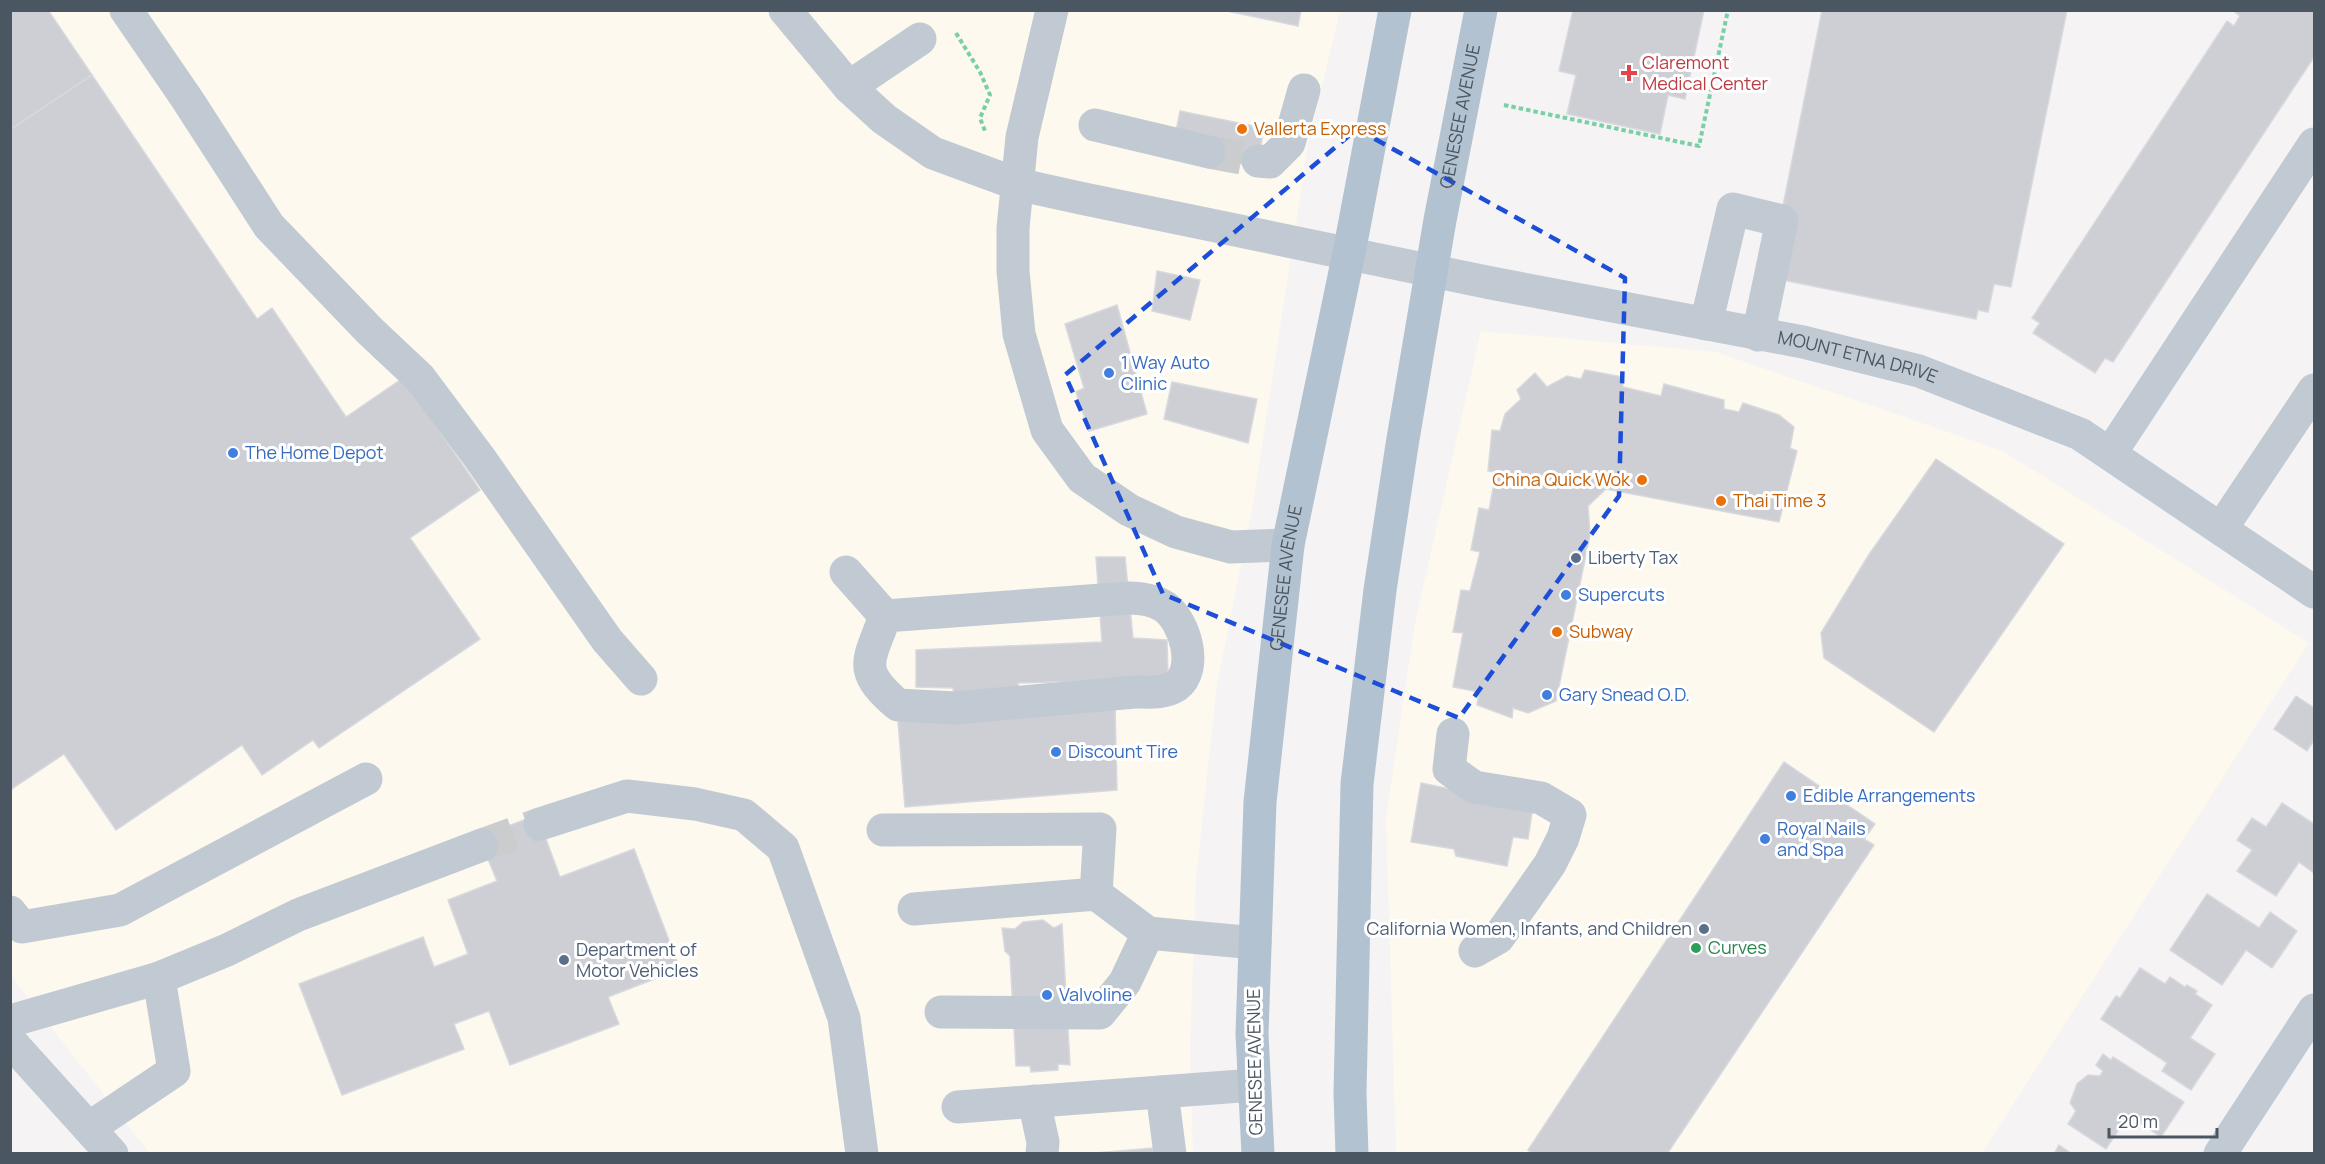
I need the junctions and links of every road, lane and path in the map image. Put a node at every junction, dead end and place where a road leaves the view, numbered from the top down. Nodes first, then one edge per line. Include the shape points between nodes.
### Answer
1 (126, 10) edge
2 (785, 10) edge
3 (1052, 10) edge
4 (1395, 10) edge
5 (1481, 10) edge
6 (1728, 10) edge
7 (952, 28) dead end
8 (920, 39) dead end
9 (849, 87) junction
10 (1304, 90) dead end
11 (1504, 105) dead end
12 (1095, 125) dead end
13 (985, 131) dead end
14 (2314, 144) edge
15 (1209, 152) tunnel mouth
16 (1258, 161) tunnel mouth
17 (1017, 184) junction
18 (1349, 253) junction
19 (1431, 269) junction
20 (1706, 324) junction
21 (1758, 335) junction
22 (2314, 390) edge
23 (2110, 454) junction
24 (2221, 529) junction
25 (1288, 545) junction
26 (846, 572) dead end
27 (2314, 592) edge
28 (885, 616) junction
29 (641, 679) dead end
30 (1453, 734) dead end
31 (366, 779) dead end
32 (540, 824) tunnel mouth
33 (883, 830) dead end
34 (482, 845) tunnel mouth
35 (1096, 894) junction
36 (914, 909) dead end
37 (10, 912) edge
38 (1148, 933) junction
39 (1255, 943) junction
40 (1475, 951) dead end
41 (159, 978) junction
42 (2314, 1010) edge
43 (941, 1012) dead end
44 (10, 1021) edge
45 (10, 1041) edge
46 (1254, 1085) junction
47 (1162, 1092) junction
48 (1034, 1101) junction
49 (958, 1107) dead end
50 (89, 1128) junction
51 (112, 1154) edge
52 (862, 1154) edge
53 (1042, 1154) edge
54 (1170, 1154) edge
55 (1258, 1154) edge
56 (1352, 1154) edge
57 (2220, 1154) edge

1 - 29 street via 272,230 420,378 607,640
2 - 9 street, MOUNT ETNA DRIVE
3 - 17 street via 1022,137
4 - 18 main road, GENESEE AVENUE
5 - 19 main road, GENESEE AVENUE
6 - 11 path via 1699,146
7 - 13 path via 990,95 980,118
8 - 9 street
9 - 17 street, MOUNT ETNA DRIVE via 884,119 933,153
10 - 16 street via 1289,143 1270,162
12 - 15 street
14 - 23 street
17 - 18 street, MOUNT ETNA DRIVE
17 - 25 street via 1013,271 1019,334 1047,430 1082,478 1129,510 1176,532 1231,547
18 - 19 street, MOUNT ETNA DRIVE
18 - 25 main road, GENESEE AVENUE
19 - 20 street, MOUNT ETNA DRIVE
19 - 56 main road, GENESEE AVENUE via 1380,590 1357,784
20 - 21 street, MOUNT ETNA DRIVE
20 - 21 street via 1733,209 1782,221
21 - 23 street, MOUNT ETNA DRIVE via 1919,371 2080,435
22 - 24 street
23 - 24 street, MOUNT ETNA DRIVE
24 - 27 street, MOUNT ETNA DRIVE
25 - 39 main road, GENESEE AVENUE via 1260,802
26 - 28 street
28 - 28 street via 1146,598 1166,608 1176,620 1188,649 1187,674 1162,692 955,708 898,705 871,677 869,663
30 - 40 street via 1449,769 1474,787 1541,798 1570,815 1550,864 1521,906 1498,938
31 - 37 street via 120,910 22,927
32 - 52 street via 627,796 695,804 744,815 783,848 844,1018
33 - 35 street via 1100,829
34 - 41 street via 298,915
35 - 36 street
35 - 38 street
38 - 39 street
38 - 43 street via 1125,982 1100,1013
39 - 46 main road, GENESEE AVENUE
41 - 44 street
41 - 50 street via 174,1071
42 - 57 street
45 - 50 street
46 - 47 street
46 - 55 main road, GENESEE AVENUE
47 - 48 street
47 - 54 street
48 - 49 street
48 - 53 street
50 - 51 street

